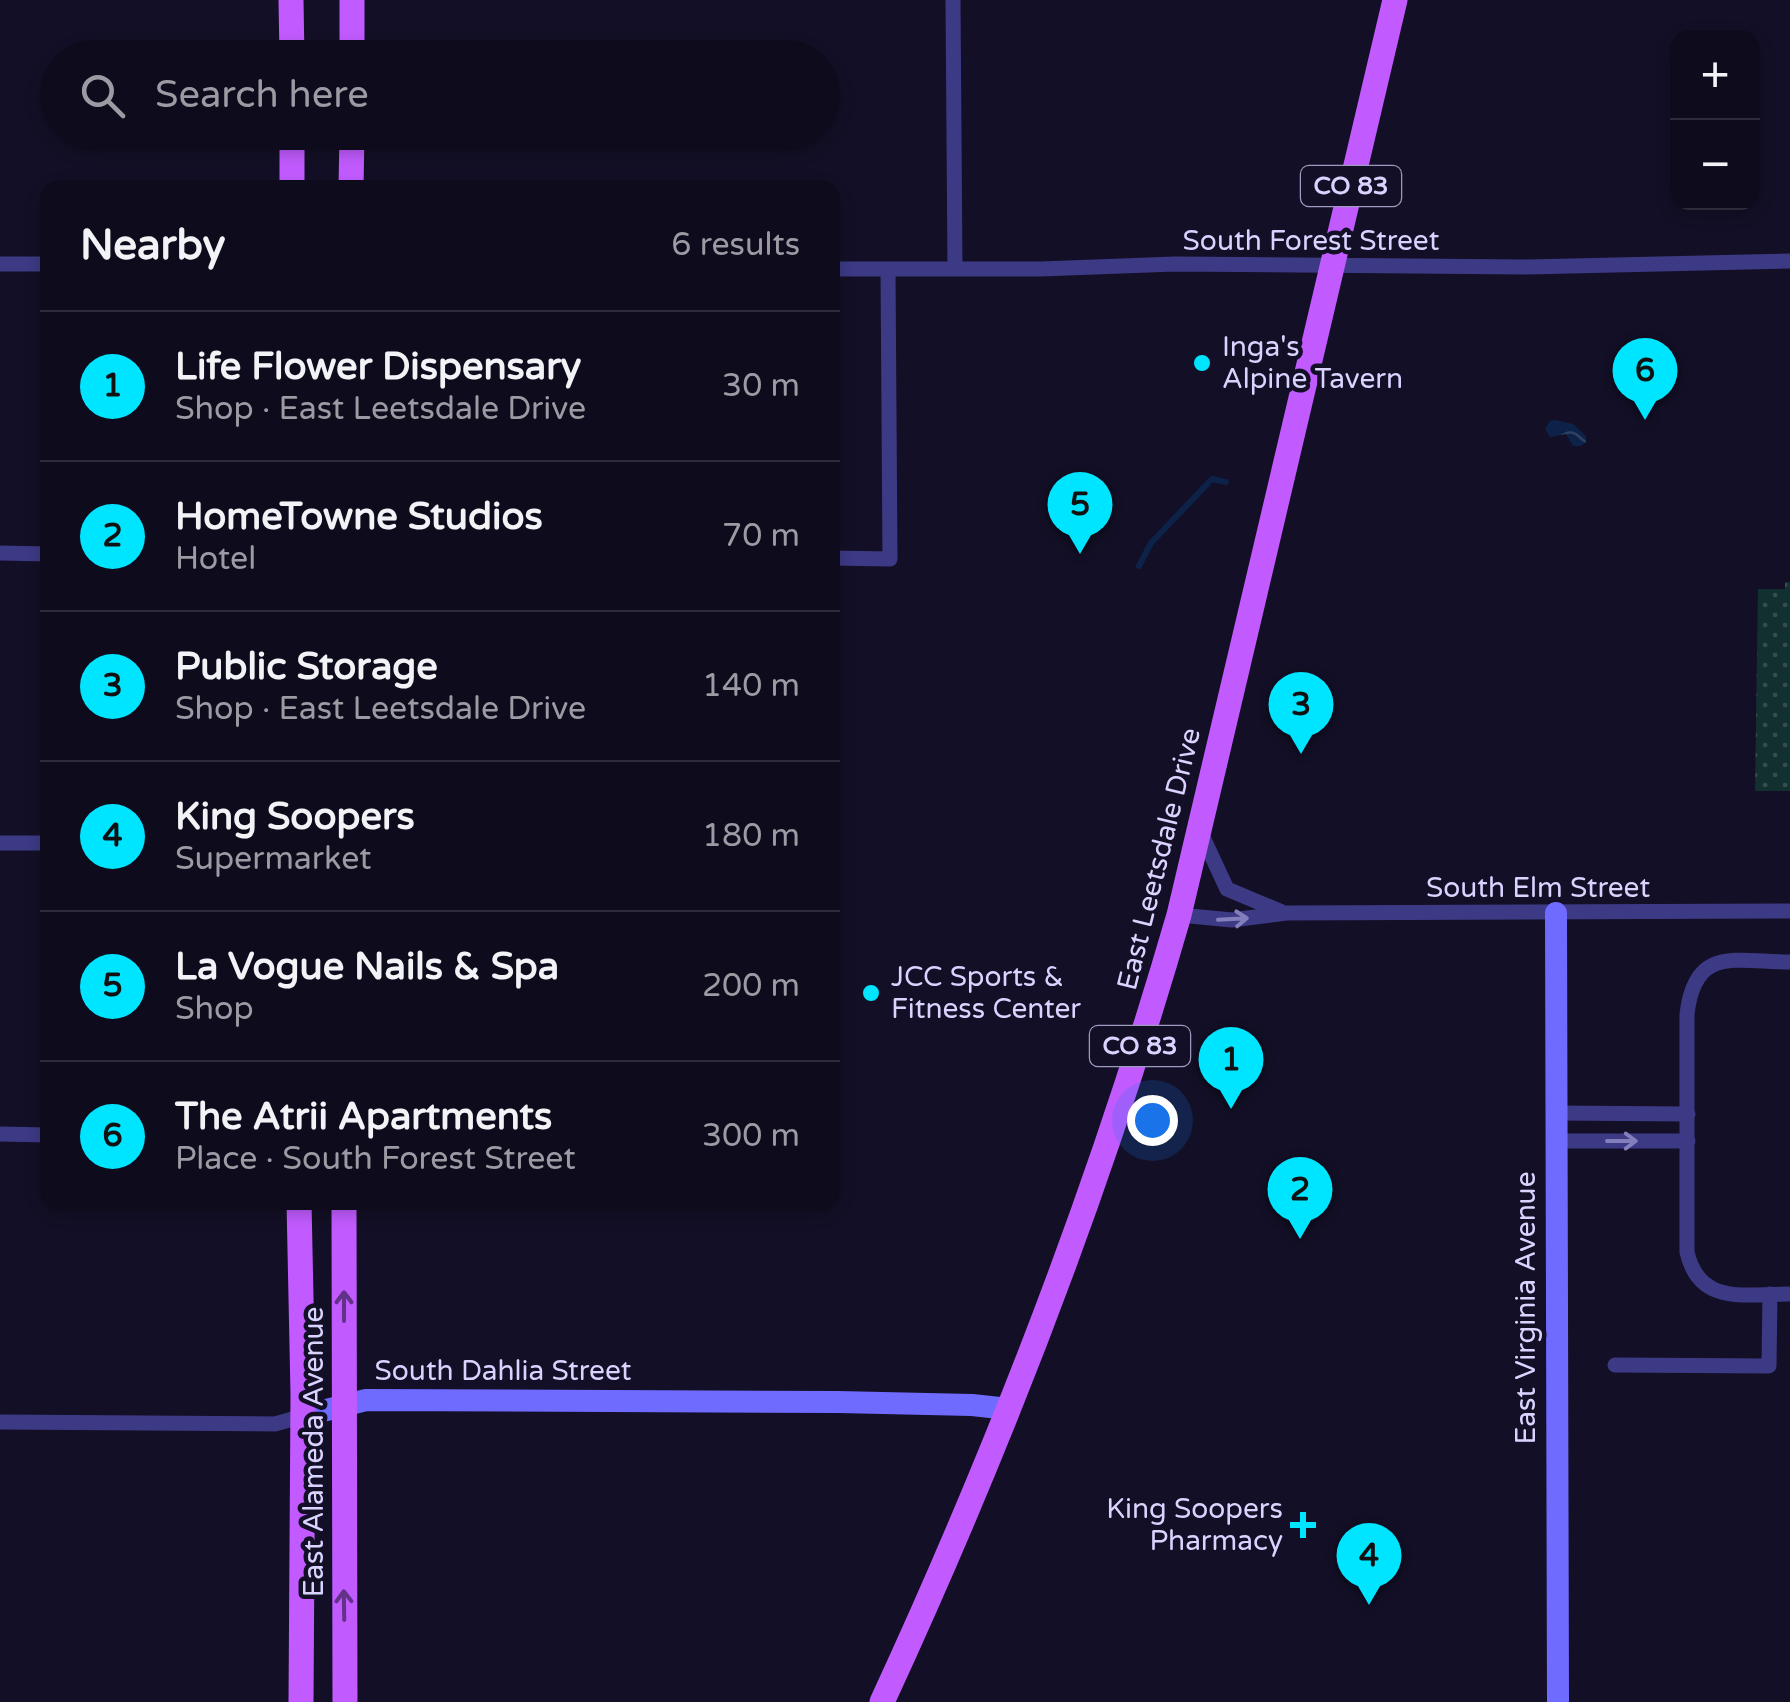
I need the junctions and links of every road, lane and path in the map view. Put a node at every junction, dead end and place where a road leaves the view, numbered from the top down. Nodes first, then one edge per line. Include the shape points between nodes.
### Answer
1 (292, 0) edge
2 (352, 0) edge
3 (953, 0) edge
4 (1395, 0) edge
5 (292, 40) edge
6 (352, 40) edge
7 (292, 150) edge
8 (352, 150) edge
9 (292, 180) edge
10 (352, 180) edge
11 (1790, 262) edge
12 (0, 264) edge
13 (40, 264) edge
14 (1332, 266) junction
15 (840, 269) edge
16 (888, 269) junction
17 (955, 269) junction
18 (0, 554) edge
19 (40, 554) edge
20 (840, 558) edge
21 (1199, 829) junction
22 (0, 843) edge
23 (40, 843) edge
24 (1790, 911) edge
25 (1556, 913) junction
26 (1286, 914) junction
27 (1179, 915) junction
28 (1790, 962) edge
29 (1556, 1114) junction
30 (1688, 1114) junction
31 (0, 1134) edge
32 (40, 1134) edge
33 (1556, 1141) junction
34 (1688, 1141) junction
35 (299, 1210) edge
36 (344, 1210) edge
37 (1770, 1294) junction
38 (1790, 1294) edge
39 (1615, 1365) dead end
40 (343, 1404) junction
41 (1008, 1409) junction
42 (303, 1416) junction
43 (0, 1422) edge
44 (301, 1702) edge
45 (345, 1702) edge
46 (882, 1702) edge
47 (1558, 1702) edge

1 - 5 main road
2 - 6 main road
3 - 17 street
4 - 14 main road, East Leetsdale Drive / CO 83
7 - 9 main road
8 - 10 main road
11 - 14 street, South Forest Street
12 - 13 street
14 - 17 street, South Forest Street
14 - 21 main road, East Leetsdale Drive / CO 83
15 - 16 street, South Forest Street
16 - 17 street, South Forest Street
16 - 20 street via 890,559
18 - 19 street
21 - 26 street, South Elm Street via 1227,889
21 - 27 main road, East Leetsdale Drive / CO 83
22 - 23 street
24 - 25 street, South Elm Street
25 - 26 street, South Elm Street
25 - 29 street, East Virginia Avenue
27 -> 26 street, South Elm Street via 1232,920
27 - 41 main road, East Leetsdale Drive / CO 83 via 1131,1071
28 - 30 street via 1720,962 1697,976 1687,1014
29 - 30 street
29 - 33 street, East Virginia Avenue
30 - 34 street
31 - 32 street
33 -> 34 street
33 - 47 street, East Virginia Avenue
34 - 37 street via 1687,1252 1693,1275 1713,1290
35 - 42 main road, East Alameda Avenue
40 -> 36 main road, East Alameda Avenue
37 - 38 street
37 - 39 street via 1769,1366
40 - 41 street, South Dahlia Street via 838,1402
40 - 42 street, South Dahlia Street
45 -> 40 main road, East Alameda Avenue
41 - 46 main road, East Leetsdale Drive / CO 83
42 - 43 street, South Dahlia Street via 275,1424
42 - 44 main road, East Alameda Avenue

